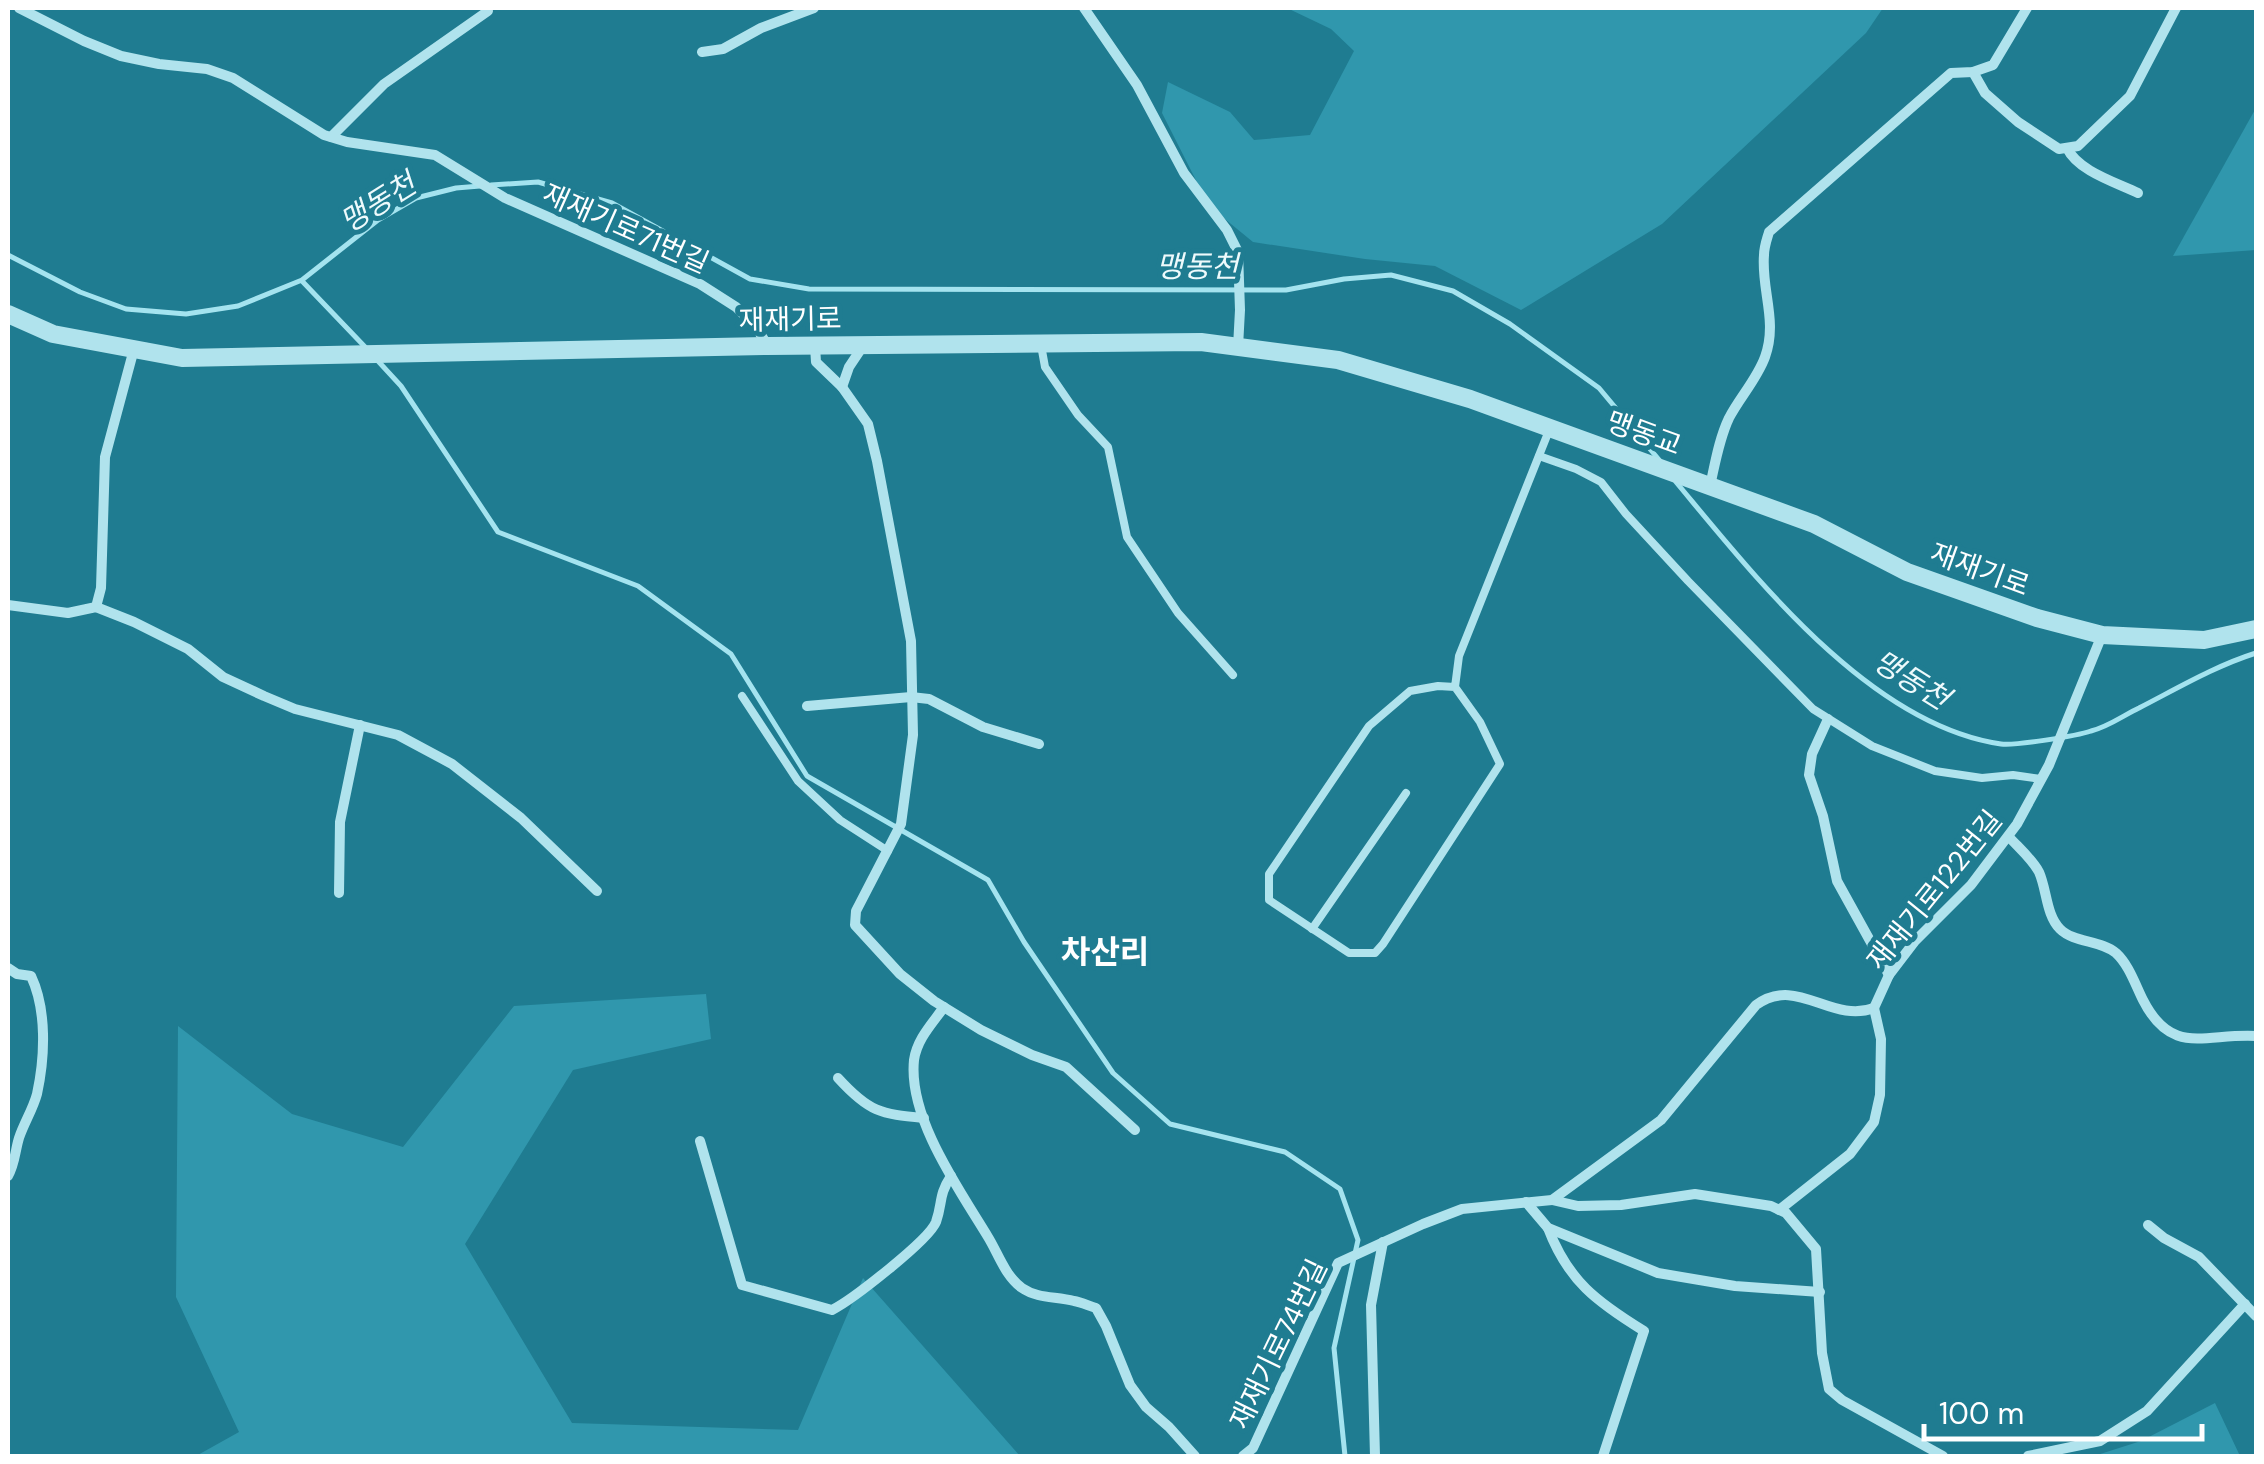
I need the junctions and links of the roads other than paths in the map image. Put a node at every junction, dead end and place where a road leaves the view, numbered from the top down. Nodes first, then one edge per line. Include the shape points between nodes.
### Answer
1 (19, 8) edge
2 (814, 8) edge
3 (1084, 8) edge
4 (2027, 8) edge
5 (2176, 8) edge
6 (38, 11) edge
7 (488, 11) dead end
8 (702, 52) dead end
9 (1972, 72) junction
10 (330, 137) junction
11 (2067, 148) junction
12 (2138, 193) dead end
13 (8, 314) edge
14 (1040, 344) junction
15 (768, 346) junction
16 (814, 346) junction
17 (863, 346) junction
18 (1238, 347) junction
19 (134, 349) junction
20 (842, 387) junction
21 (1559, 431) junction
22 (1539, 456) junction
23 (1706, 485) junction
24 (8, 605) edge
25 (96, 607) junction
26 (2256, 629) edge
27 (2102, 635) junction
28 (1233, 675) dead end
29 (1455, 687) junction
30 (742, 696) dead end
31 (911, 698) junction
32 (808, 706) dead end
33 (1828, 719) junction
34 (360, 725) junction
35 (1039, 744) dead end
36 (2041, 779) junction
37 (1406, 793) dead end
38 (2008, 837) junction
39 (891, 845) junction
40 (596, 891) dead end
41 (339, 893) dead end
42 (1312, 928) junction
43 (8, 968) edge
44 (1889, 975) junction
45 (944, 1007) junction
46 (1874, 1008) junction
47 (2256, 1036) edge
48 (838, 1078) dead end
49 (924, 1118) junction
50 (1135, 1130) dead end
51 (700, 1141) dead end
52 (8, 1176) edge
53 (951, 1176) junction
54 (1552, 1200) junction
55 (1526, 1202) junction
56 (1779, 1210) junction
57 (2148, 1226) dead end
58 (1548, 1228) junction
59 (1384, 1242) junction
60 (1820, 1292) junction
61 (2245, 1304) junction
62 (2256, 1316) edge
63 (1195, 1456) edge
64 (1243, 1456) edge
65 (1375, 1456) edge
66 (1604, 1456) edge
67 (1943, 1456) edge
68 (2028, 1456) edge

1 - 6 street
2 - 8 street via 723,50
3 - 18 street via 1238,252
4 - 9 street via 1993,65
5 - 11 street via 2130,96 2078,146
6 - 10 street via 84,42 121,56 233,78
7 - 10 street via 384,84
9 - 11 street via 1984,93 2018,122
9 - 23 street via 1951,72 1769,232 1766,354 1729,419
10 - 15 street, 재재기로71번길 via 436,155 504,198 700,284 736,307
11 - 12 street via 2083,166
13 - 19 street, 재재기로 via 52,334
14 - 17 street, 재재기로
14 - 18 street, 재재기로
14 - 28 lane via 1046,367 1108,447 1127,537 1178,613
15 - 16 street, 재재기로
15 - 19 street, 재재기로 via 182,358
16 - 17 street, 재재기로
16 - 20 street via 816,362
17 - 20 street
18 - 21 street, 재재기로 via 1338,360
19 - 25 street via 105,458
20 - 31 street via 868,424 877,461 911,641
21 - 22 lane
21 - 23 street, 맹동교
22 - 29 lane via 1459,656
22 - 33 lane via 1600,482 1688,582
23 - 27 street, 재재기로 via 1814,524 1907,572
24 - 25 street via 68,612
25 - 34 street via 188,649 264,696
26 - 27 street, 재재기로 via 2204,640
27 - 36 street, 재재기로122번길
29 - 42 lane via 1410,692 1369,726 1269,874 1270,900
29 - 42 lane via 1500,764 1374,953 1349,952
30 - 39 lane via 798,781 840,820
31 - 32 street
31 - 35 street via 929,699 983,727
31 - 39 street via 901,824
33 - 36 lane via 1872,746 1935,771
33 - 44 street via 1810,775 1836,881
34 - 40 street via 398,735 452,764 521,818
34 - 41 street via 340,822
36 - 38 street, 재재기로122번길
37 - 42 lane
38 - 44 street, 재재기로122번길
38 - 47 street via 2036,866 2062,932 2115,952 2158,1025 2180,1038
39 - 45 street via 855,925 900,974
43 - 52 street via 31,976 43,1038 36,1096
44 - 46 street, 재재기로122번길
45 - 49 street via 917,1044
45 - 50 street via 1066,1067
46 - 54 street via 1861,1013 1796,996 1768,997 1661,1120
46 - 56 street via 1881,1039 1874,1122 1850,1154
48 - 49 street via 859,1101 885,1114
49 - 53 street
51 - 53 street via 742,1285 832,1310 935,1225
53 - 63 street via 1012,1280 1042,1297 1096,1308 1130,1385
54 - 55 street, 재재기로74번길
54 - 56 street, 재재기로74번길 via 1620,1206 1696,1194
55 - 58 street
55 - 59 street, 재재기로74번길 via 1462,1209
56 - 60 street via 1816,1250
57 - 61 street via 2200,1257
58 - 60 street via 1658,1273
58 - 66 street via 1565,1266 1602,1305 1644,1331
59 - 64 street, 재재기로74번길 via 1338,1262
59 - 65 street via 1371,1305
60 - 67 street via 1829,1389
61 - 62 street
61 - 68 street via 2146,1410 2100,1441

